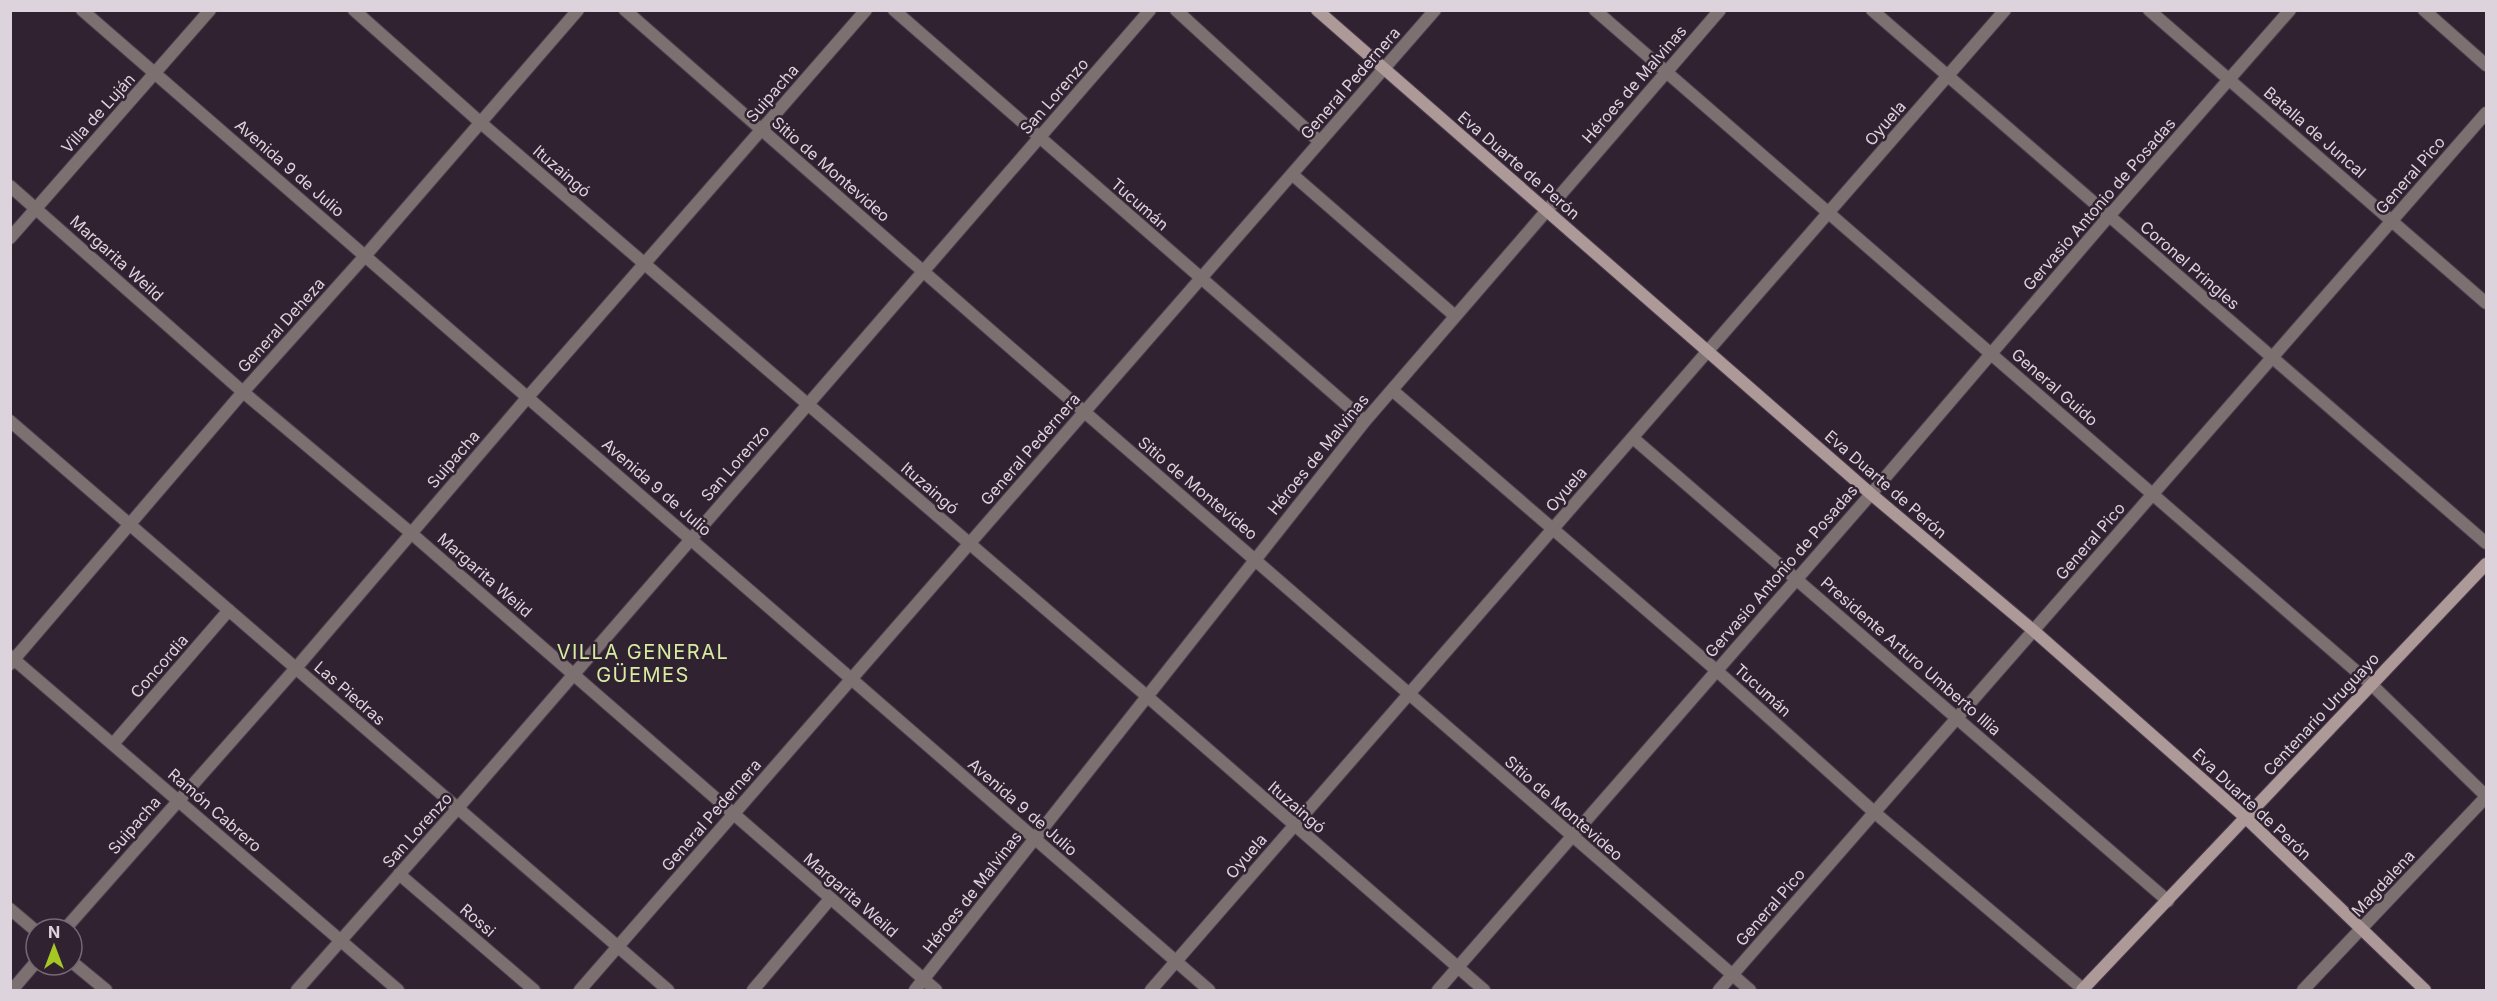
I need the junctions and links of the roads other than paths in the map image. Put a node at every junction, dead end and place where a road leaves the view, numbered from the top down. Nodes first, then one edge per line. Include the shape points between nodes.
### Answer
1 (82, 10) edge
2 (210, 10) edge
3 (354, 10) edge
4 (578, 10) edge
5 (625, 10) edge
6 (866, 10) edge
7 (894, 10) edge
8 (1150, 10) edge
9 (1176, 10) edge
10 (1317, 10) edge
11 (1435, 10) edge
12 (1595, 10) edge
13 (1720, 10) edge
14 (1872, 10) edge
15 (2005, 10) edge
16 (2149, 10) edge
17 (2290, 10) edge
18 (2424, 10) edge
19 (2487, 65) edge
20 (1383, 68) junction
21 (1667, 72) junction
22 (156, 73) junction
23 (1948, 76) junction
24 (2230, 80) junction
25 (2487, 113) edge
26 (481, 123) junction
27 (761, 130) junction
28 (1039, 139) junction
29 (1320, 142) junction
30 (1293, 175) junction
31 (10, 186) edge
32 (36, 208) junction
33 (1546, 211) junction
34 (1829, 214) junction
35 (2109, 216) junction
36 (2392, 221) junction
37 (10, 238) edge
38 (365, 256) junction
39 (645, 264) junction
40 (924, 271) junction
41 (1202, 279) junction
42 (2487, 303) edge
43 (1455, 316) junction
44 (1708, 351) junction
45 (1990, 352) junction
46 (2272, 358) junction
47 (1392, 390) junction
48 (243, 392) junction
49 (527, 398) junction
50 (808, 404) junction
51 (1084, 413) junction
52 (10, 421) edge
53 (1365, 421) junction
54 (1633, 438) junction
55 (1871, 494) junction
56 (2151, 494) junction
57 (128, 525) junction
58 (1552, 529) junction
59 (411, 533) junction
60 (691, 539) junction
61 (2487, 543) edge
62 (968, 544) junction
63 (1255, 559) junction
64 (2487, 564) edge
65 (1795, 579) junction
66 (229, 610) junction
67 (2034, 631) junction
68 (12, 660) edge
69 (296, 668) junction
70 (1716, 670) junction
71 (574, 675) junction
72 (853, 680) junction
73 (2372, 684) junction
74 (1407, 695) junction
75 (1149, 698) junction
76 (1957, 717) junction
77 (113, 744) junction
78 (2487, 796) edge
79 (178, 800) junction
80 (458, 809) junction
81 (1874, 813) junction
82 (733, 815) junction
83 (2246, 818) junction
84 (1294, 827) junction
85 (1572, 835) junction
86 (1035, 839) junction
87 (399, 874) junction
88 (830, 899) junction
89 (2168, 901) junction
90 (10, 909) edge
91 (76, 917) edge
92 (24, 921) edge
93 (2361, 930) junction
94 (341, 940) junction
95 (618, 947) junction
96 (1176, 962) junction
97 (1458, 968) junction
98 (84, 972) edge
99 (1732, 975) junction
100 (24, 976) edge
101 (924, 980) junction
102 (12, 990) edge
103 (106, 990) edge
104 (297, 990) edge
105 (398, 990) edge
106 (534, 990) edge
107 (580, 990) edge
108 (668, 990) edge
109 (753, 990) edge
110 (915, 990) edge
111 (936, 990) edge
112 (1151, 990) edge
113 (1209, 990) edge
114 (1438, 990) edge
115 (1484, 990) edge
116 (1719, 990) edge
117 (1750, 990) edge
118 (2083, 990) edge
119 (2304, 990) edge
120 (2425, 990) edge

1 - 22 street, Avenida 9 de Julio
2 - 22 street, Villa de Luján
3 - 26 street, Ituzaingó
4 - 26 street, General Deheza
5 - 27 street, Sitio de Montevideo
6 - 27 street, Suipacha
7 - 28 street, Tucumán
8 - 28 street, San Lorenzo
9 - 29 street
10 - 20 main road, Eva Duarte de Perón
11 - 20 street, General Pedernera
12 - 21 street, General Guido
13 - 21 street, Héroes de Malvinas
14 - 23 street, Coronel Pringles
15 - 23 street, Oyuela
16 - 24 street, Batalla de Juncal
17 - 24 street, Gervasio Antonio de Posadas
18 - 19 street
20 - 29 street, General Pedernera
20 - 33 main road, Eva Duarte de Perón
21 - 33 street, Héroes de Malvinas
21 - 34 street, General Guido
22 - 32 street, Villa de Luján
22 - 38 street, Avenida 9 de Julio
23 - 34 street, Oyuela
23 - 35 street, Coronel Pringles
24 - 35 street, Gervasio Antonio de Posadas
24 - 36 street, Batalla de Juncal
25 - 36 street, General Pico
26 - 38 street, General Deheza
26 - 39 street, Ituzaingó
27 - 39 street, Suipacha
27 - 40 street, Sitio de Montevideo
28 - 40 street, San Lorenzo
28 - 41 street, Tucumán
29 - 30 street, General Pedernera
30 - 41 street, General Pedernera
30 - 43 street
31 - 32 street, Margarita Weild
32 - 37 street, Villa de Luján
32 - 48 street, Margarita Weild
33 - 43 street, Héroes de Malvinas
33 - 44 main road, Eva Duarte de Perón
34 - 44 street, Oyuela
34 - 45 street, General Guido
35 - 45 street, Gervasio Antonio de Posadas
35 - 46 street, Coronel Pringles
36 - 42 street, Batalla de Juncal
36 - 46 street, General Pico
38 - 48 street, General Deheza
38 - 49 street, Avenida 9 de Julio
39 - 49 street, Suipacha
39 - 50 street, Ituzaingó
40 - 50 street, San Lorenzo
40 - 51 street, Sitio de Montevideo
41 - 51 street, General Pedernera
41 - 53 street, Tucumán
43 - 47 street, Héroes de Malvinas
44 - 54 street, Oyuela
44 - 55 main road, Eva Duarte de Perón
45 - 55 street, Gervasio Antonio de Posadas
45 - 56 street, General Guido
46 - 56 street, General Pico
46 - 61 street, Coronel Pringles
47 - 53 street, Héroes de Malvinas
47 - 58 street, Tucumán
48 - 57 street, General Deheza
48 - 59 street, Margarita Weild
49 - 59 street, Suipacha
49 - 60 street, Avenida 9 de Julio
50 - 60 street, San Lorenzo
50 - 62 street, Ituzaingó
51 - 62 street, General Pedernera
51 - 63 street, Sitio de Montevideo
52 - 57 street, Las Piedras
53 - 63 street, Héroes de Malvinas
54 - 58 street, Oyuela
54 - 65 street, Presidente Arturo Umberto Illia
55 - 65 street, Gervasio Antonio de Posadas
55 - 67 main road, Eva Duarte de Perón
56 - 67 street, General Pico
56 - 73 street, General Guido
57 - 66 street, Las Piedras
57 - 68 street, General Deheza
58 - 70 street, Tucumán
58 - 74 street, Oyuela
59 - 69 street, Suipacha
59 - 71 street, Margarita Weild
60 - 71 street, San Lorenzo
60 - 72 street, Avenida 9 de Julio
62 - 72 street, General Pedernera
62 - 75 street, Ituzaingó
63 - 74 street, Sitio de Montevideo
63 - 75 street, Héroes de Malvinas
64 - 73 main road, Centenario Uruguayo
65 - 70 street, Gervasio Antonio de Posadas
65 - 76 street, Presidente Arturo Umberto Illia
66 - 69 street, Las Piedras
66 - 77 street, Concordia
67 - 76 street, General Pico
67 - 83 main road, Eva Duarte de Perón
68 - 77 street, Ramón Cabrero
69 - 79 street, Suipacha
69 - 80 street, Las Piedras
70 - 81 street, Tucumán
70 - 85 street, Gervasio Antonio de Posadas
71 - 80 street, San Lorenzo
71 - 82 street, Margarita Weild
72 - 82 street, General Pedernera
72 - 86 street, Avenida 9 de Julio
73 - 78 street, General Guido
73 - 83 main road, Centenario Uruguayo
74 - 84 street, Oyuela
74 - 85 street, Sitio de Montevideo
75 - 84 street, Ituzaingó
75 - 86 street, Héroes de Malvinas
76 - 81 street, General Pico
76 - 89 street, Presidente Arturo Umberto Illia
77 - 79 street, Ramón Cabrero
78 - 93 street, Magdalena
79 - 91 street, Suipacha
79 - 94 street, Ramón Cabrero
80 - 87 street, San Lorenzo
80 - 95 street, Las Piedras
81 - 99 street, General Pico
81 - 118 street, Tucumán
82 - 88 street, Margarita Weild
82 - 95 street, General Pedernera
83 - 89 main road, Centenario Uruguayo
83 - 93 main road, Eva Duarte de Perón
84 - 96 street, Oyuela
84 - 97 street, Ituzaingó
85 - 97 street, Gervasio Antonio de Posadas
85 - 99 street, Sitio de Montevideo
86 - 96 street, Avenida 9 de Julio
86 - 101 street, Héroes de Malvinas
87 - 94 street, San Lorenzo
87 - 106 street, Rossi
88 - 101 street, Margarita Weild
88 - 109 street
89 - 118 main road, Centenario Uruguayo
90 - 92 street
93 - 119 street, Magdalena
93 - 120 main road, Eva Duarte de Perón
94 - 104 street, San Lorenzo
94 - 105 street, Ramón Cabrero
95 - 107 street, General Pedernera
95 - 108 street, Las Piedras
96 - 112 street, Oyuela
96 - 113 street, Avenida 9 de Julio
97 - 114 street, Gervasio Antonio de Posadas
97 - 115 street, Ituzaingó
98 - 103 street
99 - 116 street, General Pico
99 - 117 street, Sitio de Montevideo
100 - 102 street
101 - 110 street, Héroes de Malvinas
101 - 111 street, Margarita Weild

